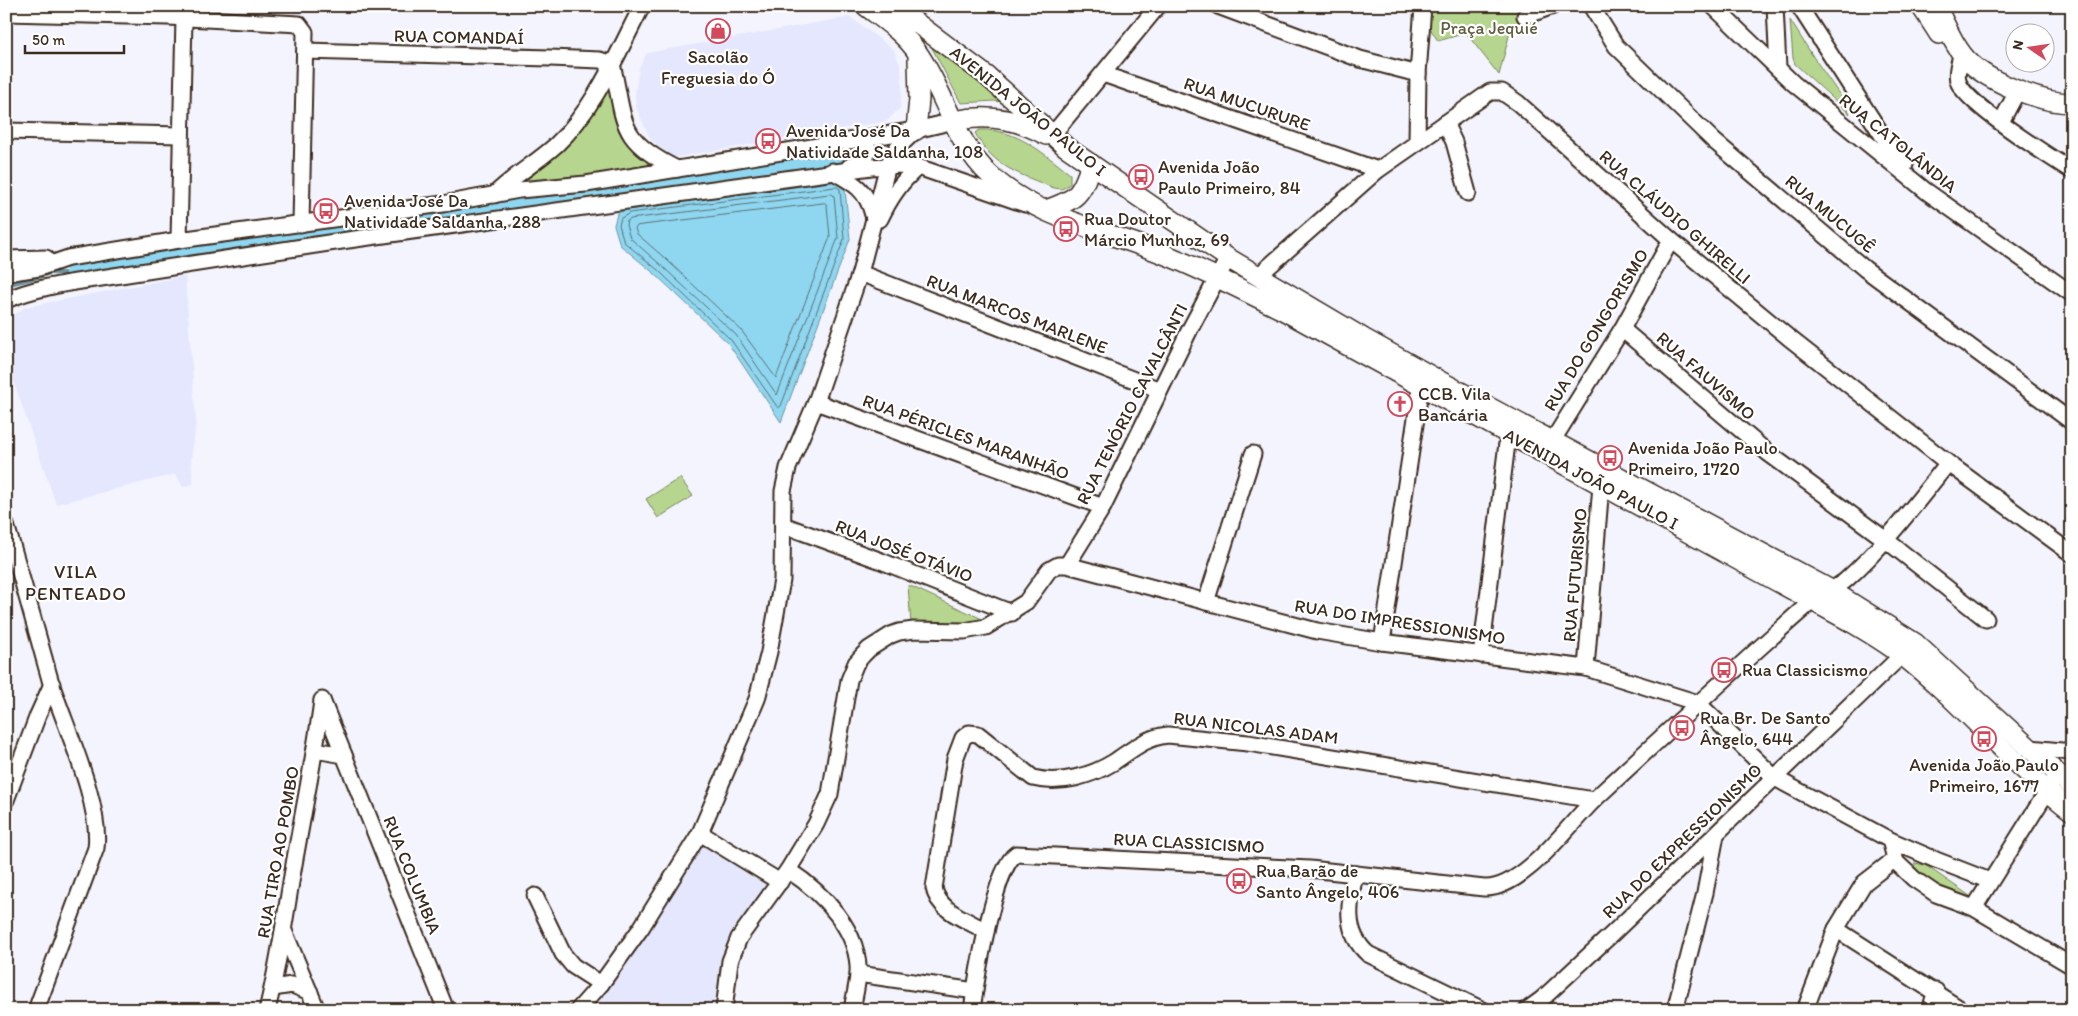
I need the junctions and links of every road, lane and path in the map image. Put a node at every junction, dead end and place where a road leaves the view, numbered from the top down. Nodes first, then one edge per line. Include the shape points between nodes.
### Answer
1 (642, 6) edge
2 (866, 6) edge
3 (894, 6) edge
4 (1158, 6) edge
5 (1218, 6) edge
6 (1423, 6) edge
7 (1553, 6) edge
8 (1591, 6) edge
9 (1713, 6) edge
10 (1775, 6) edge
11 (1799, 6) edge
12 (1921, 6) edge
13 (1936, 6) edge
14 (6, 13) edge
15 (239, 13) edge
16 (1525, 16) dead end
17 (184, 18) junction
18 (305, 51) junction
19 (918, 52) junction
20 (1962, 54) junction
21 (612, 64) junction
22 (1778, 68) junction
23 (1103, 74) junction
24 (1418, 74) junction
25 (2018, 90) junction
26 (2072, 103) edge
27 (954, 121) junction
28 (2001, 122) junction
29 (1445, 123) junction
30 (916, 130) junction
31 (6, 131) edge
32 (181, 135) junction
33 (859, 139) junction
34 (1060, 140) junction
35 (1417, 142) junction
36 (1091, 164) junction
37 (888, 165) junction
38 (918, 167) junction
39 (677, 169) junction
40 (1378, 170) junction
41 (835, 171) junction
42 (2072, 171) edge
43 (1926, 191) junction
44 (1468, 193) dead end
45 (494, 195) junction
46 (1042, 209) junction
47 (874, 218) junction
48 (301, 224) junction
49 (179, 240) junction
50 (1671, 240) junction
51 (868, 243) junction
52 (68, 258) junction
53 (1228, 258) junction
54 (6, 259) edge
55 (6, 273) edge
56 (860, 273) junction
57 (1258, 276) junction
58 (1216, 277) junction
59 (2072, 294) edge
60 (6, 300) edge
61 (1622, 329) junction
62 (1421, 385) junction
63 (1160, 390) junction
64 (816, 402) junction
65 (2072, 422) edge
66 (1508, 435) junction
67 (1552, 440) junction
68 (1252, 454) dead end
69 (1948, 463) junction
70 (1601, 485) junction
71 (1103, 507) junction
72 (6, 525) edge
73 (782, 525) junction
74 (1886, 540) junction
75 (2072, 554) edge
76 (1067, 565) junction
77 (1829, 589) junction
78 (1814, 600) junction
79 (1206, 602) junction
80 (1012, 613) junction
81 (1986, 619) dead end
82 (1382, 642) junction
83 (1480, 655) junction
84 (1902, 655) junction
85 (1586, 668) junction
86 (52, 684) junction
87 (1964, 688) junction
88 (322, 700) joint
89 (1698, 703) junction
90 (2030, 748) junction
91 (315, 750) junction
92 (2072, 752) edge
93 (344, 755) junction
94 (1775, 778) junction
95 (2065, 781) edge
96 (2046, 791) junction
97 (6, 800) edge
98 (1594, 800) junction
99 (2072, 811) edge
100 (700, 833) junction
101 (1716, 835) junction
102 (1890, 840) junction
103 (1895, 859) junction
104 (1355, 874) junction
105 (784, 876) junction
106 (1990, 881) junction
107 (535, 896) dead end
108 (1974, 908) junction
109 (1836, 929) junction
110 (284, 931) junction
111 (986, 931) junction
112 (2072, 966) edge
113 (858, 974) junction
114 (601, 984) junction
115 (273, 988) junction
116 (975, 991) junction
117 (1936, 991) junction
118 (310, 992) junction
119 (36, 1010) edge
120 (267, 1010) edge
121 (316, 1010) edge
122 (446, 1010) edge
123 (578, 1010) edge
124 (724, 1010) edge
125 (852, 1010) edge
126 (972, 1010) edge
127 (1483, 1010) edge
128 (1527, 1010) edge
129 (1675, 1010) edge
130 (1805, 1010) edge
131 (1930, 1010) edge
132 (1962, 1010) edge

1 - 21 street
2 - 19 main road, AVENIDA JOÃO PAULO I via 904,36
3 - 34 main road, AVENIDA JOÃO PAULO I via 987,76
4 - 23 street
5 - 24 street via 1360,59
6 - 24 street
7 - 16 street
8 - 65 street, RUA MUCUGÊ via 1616,46 1714,141 1865,269
9 - 22 street, RUA CATOLÂNDIA
10 - 22 street
11 - 43 street via 1886,141
12 - 20 main road via 1944,41
13 - 20 main road
14 - 17 street
15 - 17 street
15 - 18 street via 299,24 305,32
17 - 32 street
18 - 21 street, RUA COMANDAÍ via 600,60
18 - 48 street
19 - 27 main road, AVENIDA JOÃO PAULO I
19 - 30 main road via 920,99
20 - 25 main road via 1979,70
20 - 28 street via 1958,81 1979,107
21 - 39 street via 619,107 627,129 642,149
21 - 45 street via 602,86 562,139
22 - 43 street, RUA CATOLÂNDIA
23 - 34 street
23 - 40 street, RUA MUCURURE
24 - 35 street
25 - 26 main road via 2040,98
25 - 28 street
27 - 30 street
27 - 34 main road via 985,117 1003,119
27 - 46 main road, AVENIDA JOÃO PAULO I via 974,158 990,175 1011,192
28 - 42 street
29 - 35 street, RUA CLÁUDIO GHIRELLI
29 - 44 street via 1454,142
29 - 50 street, RUA CLÁUDIO GHIRELLI via 1490,92 1502,92
30 - 33 street
30 - 37 street via 897,148
31 - 32 street
32 - 49 street
33 - 39 street
33 - 41 street via 868,148 866,157
34 - 36 main road, AVENIDA JOÃO PAULO I
35 - 40 street, RUA CLÁUDIO GHIRELLI
36 - 46 main road via 1077,197
36 - 53 main road, AVENIDA JOÃO PAULO I
37 - 38 street
37 - 41 street
37 - 47 street
38 - 46 street
38 - 51 street via 901,182
39 - 45 street
40 - 57 street, RUA CLÁUDIO GHIRELLI
41 - 47 street via 862,190
41 - 60 street via 101,278 19,294
43 - 59 street, RUA CATOLÂNDIA
45 - 48 street
46 - 58 main road, AVENIDA JOÃO PAULO I via 1160,252
47 - 51 street
48 - 49 street
49 - 52 street
50 - 61 street, RUA DO GONGORISMO
50 - 69 street, RUA CLÁUDIO GHIRELLI via 1788,338
51 - 56 street
52 - 54 street
52 - 55 street via 48,266
53 - 57 main road, AVENIDA JOÃO PAULO I
53 - 58 street, RUA TENÓRIO CAVALCÂNTI
56 - 63 street, RUA MARCOS MARLENE
56 - 64 street
57 - 67 main road, AVENIDA JOÃO PAULO I via 1379,347
58 - 62 main road, AVENIDA JOÃO PAULO I
58 - 63 street, RUA TENÓRIO CAVALCÂNTI
61 - 67 street, RUA DO GONGORISMO
61 - 74 street, RUA FAUVISMO via 1768,453
62 - 66 main road, AVENIDA JOÃO PAULO I
62 - 82 street
63 - 71 street, RUA TENÓRIO CAVALCÂNTI
64 - 71 street, RUA PÉRICLES MARANHÃO
64 - 73 street via 788,468 783,490
66 - 70 main road, AVENIDA JOÃO PAULO I
66 - 83 street
67 - 77 main road, AVENIDA JOÃO PAULO I
68 - 79 street
69 - 74 street, RUA CLASSICISMO
69 - 75 street, RUA CLÁUDIO GHIRELLI
70 - 78 main road, AVENIDA JOÃO PAULO I
70 - 85 street, RUA FUTURISMO
71 - 76 street, RUA TENÓRIO CAVALCÂNTI
72 - 86 street
73 - 80 street, RUA JOSÉ OTÁVIO
73 - 100 street via 779,601 757,698
74 - 77 street, RUA CLASSICISMO via 1844,581
74 - 81 street, RUA FAUVISMO
76 - 79 street, RUA DO IMPRESSIONISMO
76 - 80 street via 1049,570 1026,602
77 - 78 street, RUA CLASSICISMO
77 - 87 main road, AVENIDA JOÃO PAULO I via 1903,634
78 - 84 main road, AVENIDA JOÃO PAULO I
78 - 89 street, RUA CLASSICISMO
79 - 82 street, RUA DO IMPRESSIONISMO via 1316,632
80 - 105 street via 980,629 899,632 863,655 849,680 830,794
82 - 83 street, RUA DO IMPRESSIONISMO
83 - 85 street, RUA DO IMPRESSIONISMO
84 - 87 main road via 1909,654 1927,662
84 - 94 street, RUA DO EXPRESSIONISMO
84 - 96 main road, AVENIDA JOÃO PAULO I
85 - 89 street, RUA DO IMPRESSIONISMO
86 - 97 street
86 - 119 street via 90,797 98,837
87 - 90 main road, AVENIDA JOÃO PAULO I
88 - 91 street, RUA TIRO AO POMBO
88 - 93 street, RUA COLUMBIA
89 - 94 street
89 - 98 street, RUA CLASSICISMO
90 - 92 street
90 - 95 main road, AVENIDA JOÃO PAULO I
91 - 93 street
91 - 110 street, RUA TIRO AO POMBO
93 - 122 street, RUA COLUMBIA
94 - 101 street, RUA DO EXPRESSIONISMO
94 - 102 street
95 - 96 street
96 - 99 main road, AVENIDA JOÃO PAULO I
96 - 106 street
98 - 104 street, RUA CLASSICISMO via 1531,866 1494,889
98 - 111 street, RUA NICOLAS ADAM via 1248,743 1168,735 1148,739 1112,764 1086,775 1043,781 1033,778 982,736 972,732 963,738 955,759 934,888 938,900 946,908
100 - 105 street
100 - 114 street
101 - 128 street, RUA DO EXPRESSIONISMO
101 - 129 street via 1705,893
102 - 103 street
102 - 106 street
103 - 108 street via 1906,873 1936,894
103 - 109 street via 1864,884
104 - 111 street, RUA CLASSICISMO via 1229,864 1016,854 1010,858 1004,871
104 - 127 street via 1348,911 1354,936 1361,948
105 - 113 street via 806,881 824,899 845,927 856,953
105 - 124 street via 743,930 733,950
106 - 108 street
107 - 114 street via 563,954 573,966
108 - 112 street
109 - 117 street
109 - 130 street
110 - 115 street, RUA TIRO AO POMBO
110 - 118 street
111 - 116 street
113 - 116 street
113 - 125 street
114 - 123 street
115 - 118 street via 292,985
115 - 120 street, RUA TIRO AO POMBO
116 - 126 street
117 - 131 street
117 - 132 street
118 - 121 street

